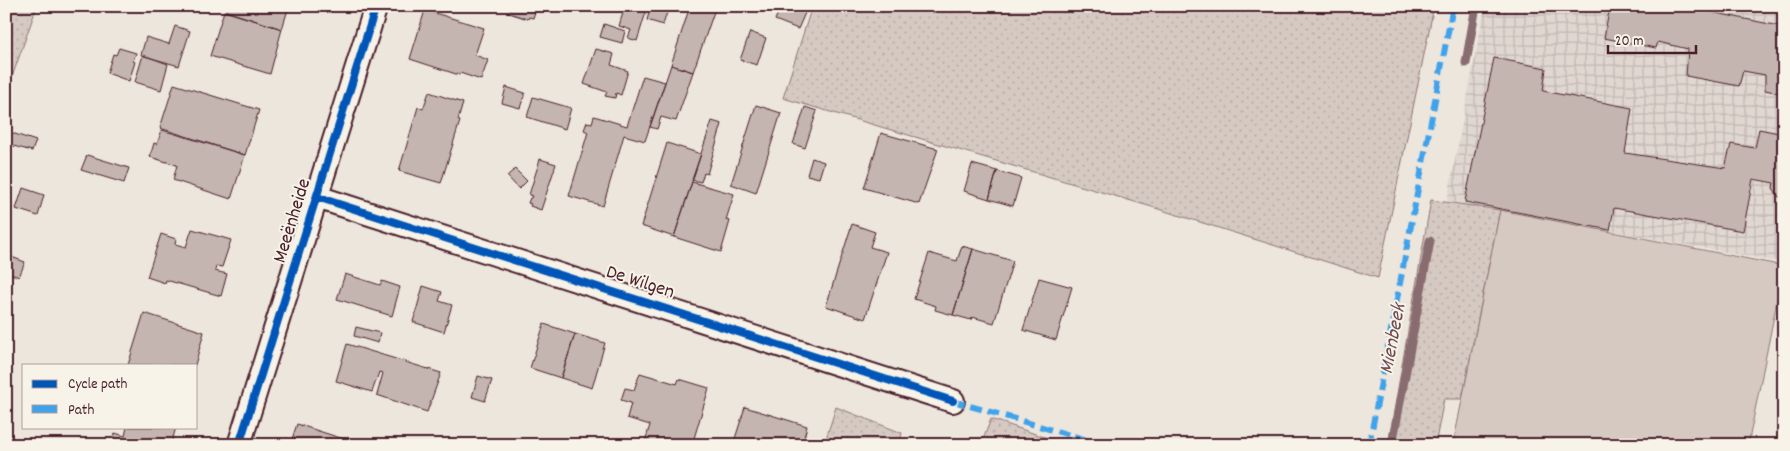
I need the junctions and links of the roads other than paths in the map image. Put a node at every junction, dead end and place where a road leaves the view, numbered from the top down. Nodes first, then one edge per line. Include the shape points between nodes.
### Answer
1 (376, 6) edge
2 (317, 197) junction
3 (953, 400) dead end
4 (239, 445) edge

1 - 2 street, Meeënheide
2 - 3 street, De Wilgen
2 - 4 street, Meeënheide

